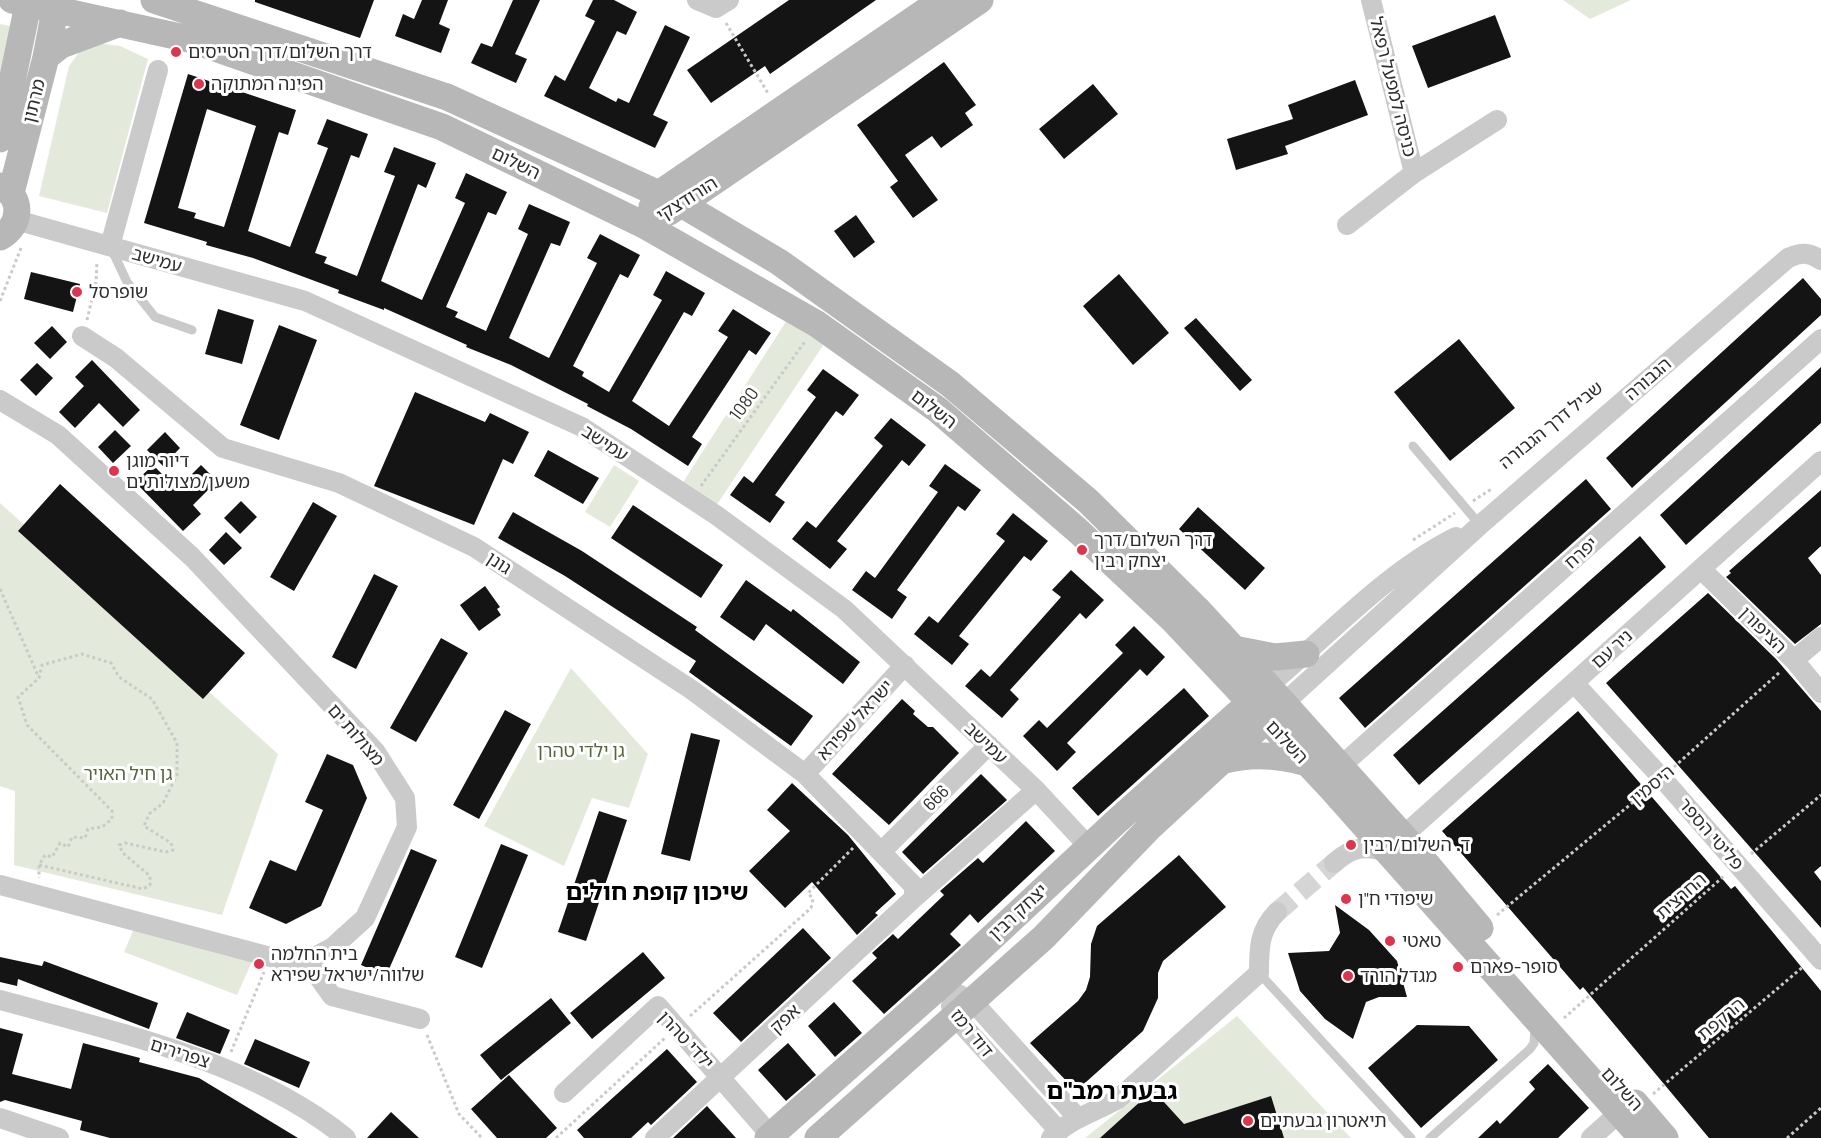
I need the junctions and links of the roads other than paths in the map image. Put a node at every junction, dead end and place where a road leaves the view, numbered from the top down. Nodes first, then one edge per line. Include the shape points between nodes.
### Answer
1 (154, 0) edge
2 (697, 0) edge
3 (942, 0) edge
4 (980, 0) edge
5 (1371, 0) edge
6 (23, 1) edge
7 (56, 4) edge
8 (723, 4) edge
9 (123, 23) junction
10 (46, 57) junction
11 (158, 70) dead end
12 (1497, 120) dead end
13 (0, 139) edge
14 (1414, 173) junction
15 (5, 190) edge
16 (658, 194) junction
17 (683, 205) junction
18 (644, 225) junction
19 (1347, 225) dead end
20 (16, 227) edge
21 (103, 245) junction
22 (1818, 253) edge
23 (192, 330) dead end
24 (82, 336) road end
25 (1821, 339) edge
26 (0, 400) edge
27 (1413, 446) dead end
28 (1821, 461) edge
29 (1480, 525) junction
30 (1701, 569) junction
31 (1821, 638) edge
32 (1234, 649) junction
33 (1306, 654) junction
34 (1794, 660) junction
35 (905, 665) junction
36 (1574, 683) junction
37 (1821, 693) edge
38 (1267, 703) junction
39 (988, 745) junction
40 (1220, 761) junction
41 (1306, 762) junction
42 (1341, 766) junction
43 (805, 774) junction
44 (1035, 790) junction
45 (1396, 844) junction
46 (1089, 847) junction
47 (882, 851) junction
48 (1334, 863) tunnel mouth
49 (0, 885) edge
50 (914, 898) junction
51 (1277, 912) tunnel mouth
52 (1819, 958) edge
53 (307, 961) junction
54 (1259, 973) junction
55 (940, 985) junction
56 (0, 1000) edge
57 (964, 1010) junction
58 (1531, 1013) junction
59 (420, 1019) road end
60 (721, 1078) junction
61 (564, 1093) dead end
62 (1629, 1110) junction
63 (1077, 1117) junction
64 (0, 1118) edge
65 (1055, 1134) edge
66 (771, 1137) edge
67 (59, 1138) edge
68 (346, 1138) edge
69 (655, 1138) edge
70 (818, 1138) edge
71 (1411, 1138) edge
72 (1430, 1138) edge
73 (1591, 1138) edge
74 (1642, 1138) edge
75 (1665, 1138) edge

1 - 16 main road, השלום via 447,97
2 - 8 street
3 - 16 main road, הורודצקי
4 - 17 main road, הורודצקי
5 - 14 street, כניסה למפעל רפאל
6 - 7 main road, השלום
6 - 13 main road, מרתון
7 - 9 main road, השלום
7 - 10 main road, מרתון
9 - 10 main road via 61,45
9 - 18 main road, השלום via 189,39 442,127
10 - 15 main road, מרתון
11 - 21 street
12 - 14 street
14 - 19 street
15 - 20 main road via 18,209
16 - 17 main road, השלום
16 - 18 main road, הורודצקי
17 - 18 main road, הורודצקי
17 - 32 main road, השלום via 779,262 950,384 1088,501
18 - 38 main road, השלום via 817,324 938,410
20 - 21 street, עמישב
21 - 23 lane via 155,317
21 - 35 street, עמישב via 305,301 582,427 692,499 844,609
22 - 29 street, הגבורה via 1788,258
24 - 43 street, גונן via 116,358 224,448 339,483 474,547 692,690
25 - 42 street, יפרח
26 - 53 street, מצולות ים via 58,435 192,557 375,751 405,798 407,827 365,918 333,947
27 - 29 lane
28 - 30 street, ניר עם
29 - 33 street, הגבורה via 1409,564
29 - 38 street, הגבורה
30 - 34 street, הציפורן
30 - 36 street, ניר עם
31 - 34 street
32 - 33 main road via 1275,657
32 - 38 main road, השלום
33 - 38 street, הגבורה
34 - 37 street, הציפורן
35 - 39 street, עמישב
35 - 43 street, ישראל שפירא
36 - 45 street, ניר עם
36 - 52 street, פליטי הספר
38 - 40 main road, יצחק רבין
38 - 41 main road, השלום
38 - 42 main road, השלום
38 - 46 main road, יצחק רבין
39 - 44 street, עמישב
39 - 47 street, 666
40 - 41 main road via 1267,755
40 - 57 main road, יצחק רבין via 1150,826 1053,929
41 - 45 main road, השלום
42 - 45 main road, השלום
43 - 47 street, גונן
44 - 46 street, עמישב
44 - 50 street, אפק
45 - 48 street via 1357,848
45 - 58 main road, השלום
45 - 62 main road, השלום via 1480,929 1561,1020
46 - 55 main road, יצחק רבין
47 - 50 street via 914,885
49 - 53 street via 289,962
50 - 60 street, אפק
51 - 54 street via 1259,941
53 - 59 street via 332,996
54 - 63 street via 1118,1099
54 - 71 lane
55 - 57 street, דוד רמז
55 - 66 main road, יצחק רבין
56 - 68 street, צפרירים via 249,1077 318,1116
57 - 63 street, דוד רמז
57 - 65 street, דוד רמז
57 - 70 main road, יצחק רבין
58 - 62 main road, השלום
58 - 72 lane via 1536,1028 1530,1049
60 - 61 street, ילדי טהרן via 658,1006
60 - 66 street, ילדי טהרן
60 - 69 street, אפק
62 - 73 street
62 - 74 main road, השלום
62 - 75 main road, השלום
63 - 65 street
64 - 67 street

